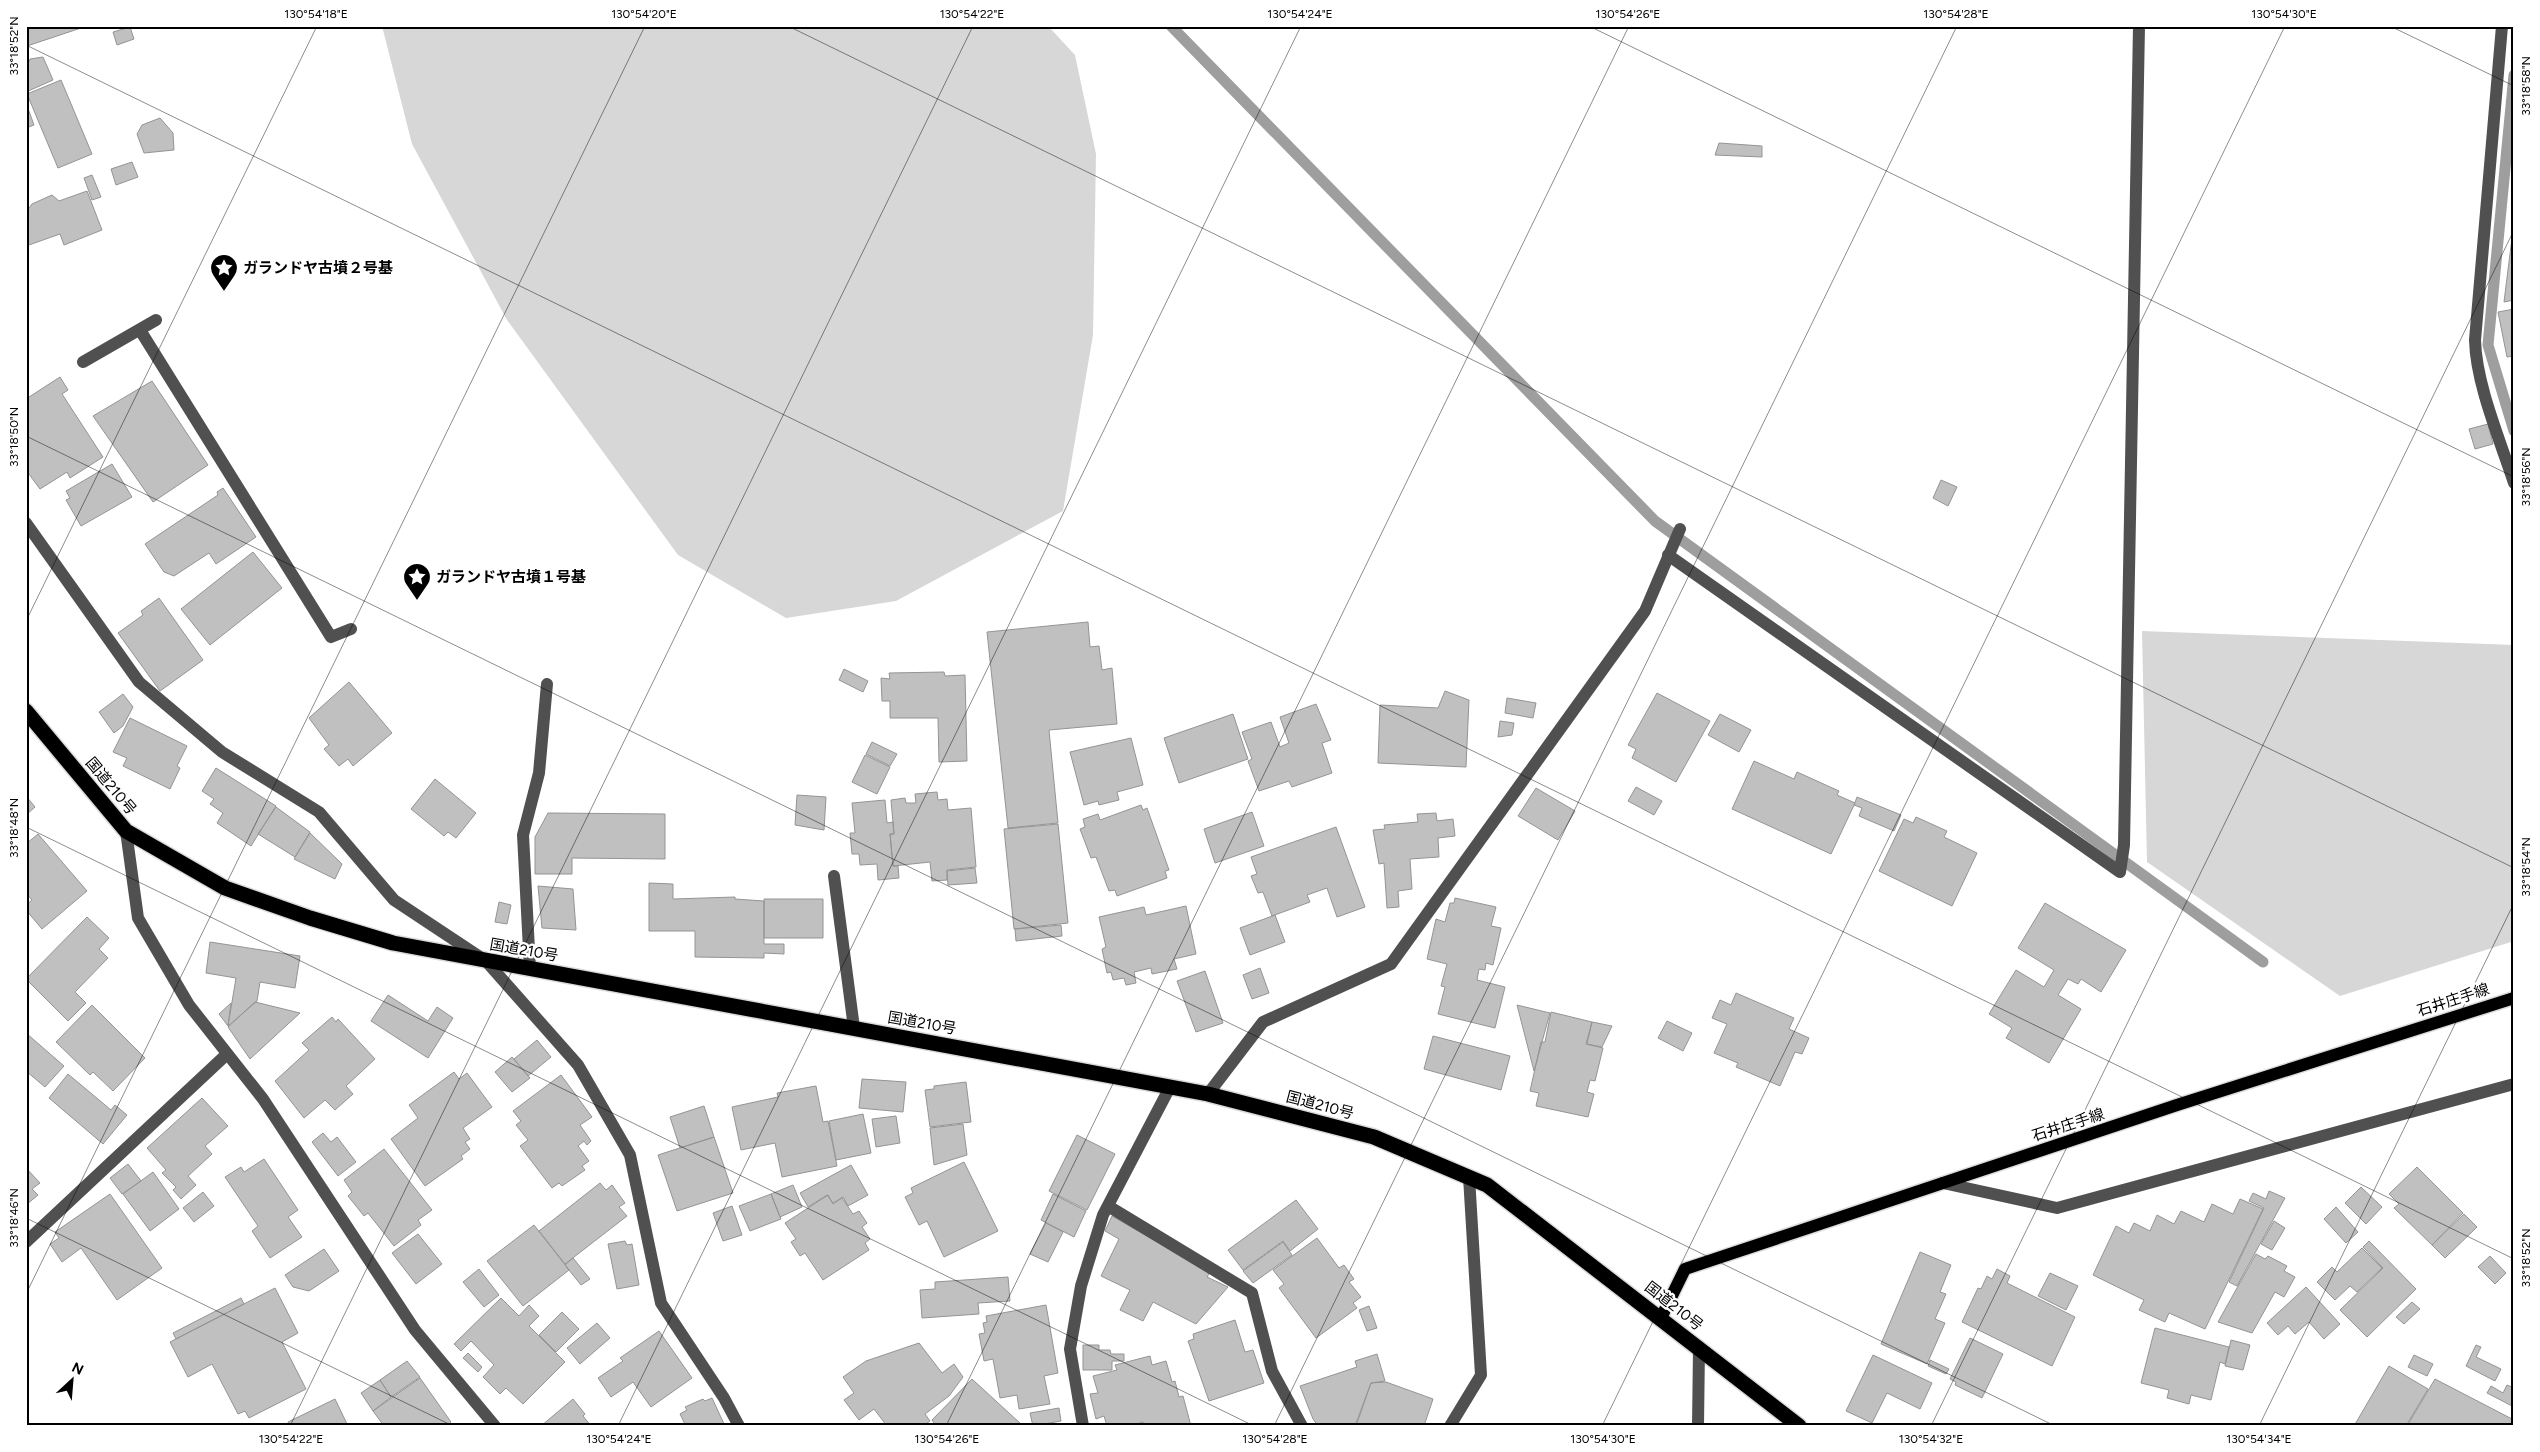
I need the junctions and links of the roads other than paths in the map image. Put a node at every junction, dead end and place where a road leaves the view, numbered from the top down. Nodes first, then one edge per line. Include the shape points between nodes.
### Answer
1 (2138, 26) edge
2 (2502, 26) edge
3 (156, 320) dead end
4 (140, 330) junction
5 (83, 362) dead end
6 (2514, 483) edge
7 (26, 523) edge
8 (1680, 529) dead end
9 (1668, 555) junction
10 (351, 629) dead end
11 (547, 684) dead end
12 (26, 711) edge
13 (126, 831) junction
14 (834, 876) dead end
15 (486, 960) junction
16 (530, 969) junction
17 (2514, 998) edge
18 (854, 1028) junction
19 (228, 1054) junction
20 (2514, 1084) edge
21 (1170, 1087) junction
22 (1208, 1094) junction
23 (1470, 1177) junction
24 (1943, 1183) junction
25 (1108, 1206) junction
26 (26, 1242) edge
27 (1661, 1318) junction
28 (1699, 1347) junction
29 (495, 1426) edge
30 (740, 1426) edge
31 (1083, 1426) edge
32 (1302, 1426) edge
33 (1450, 1426) edge
34 (1698, 1426) edge
35 (1799, 1426) edge

1 - 9 street via 2124,845 2120,872
2 - 6 street via 2475,340 2482,380
3 - 4 street
4 - 5 street
4 - 10 street via 331,638
7 - 15 street via 139,682 222,752 319,812 394,900
8 - 9 street
9 - 22 street via 1645,611 1391,964 1263,1022
11 - 16 street via 539,773 523,835
12 - 13 highway, 国道210号
13 - 15 highway, 国道210号 via 225,888 392,943
13 - 19 street via 138,918 189,1005
14 - 18 street
15 - 16 highway, 国道210号
15 - 30 street via 578,1065 630,1155 661,1303
16 - 18 highway, 国道210号
17 - 24 main road, 石井庄手線
18 - 21 highway, 国道210号
19 - 26 street
19 - 29 street via 263,1099 414,1330
20 - 24 street via 2056,1208
21 - 22 highway, 国道210号
21 - 25 street
22 - 23 highway, 国道210号 via 1374,1137
23 - 27 highway, 国道210号 via 1487,1185
23 - 33 street via 1481,1375
24 - 27 main road, 石井庄手線 via 1685,1269
25 - 31 street via 1081,1286 1070,1349
25 - 32 street via 1252,1293 1272,1371
27 - 28 highway, 国道210号
28 - 34 street
28 - 35 highway, 国道210号

